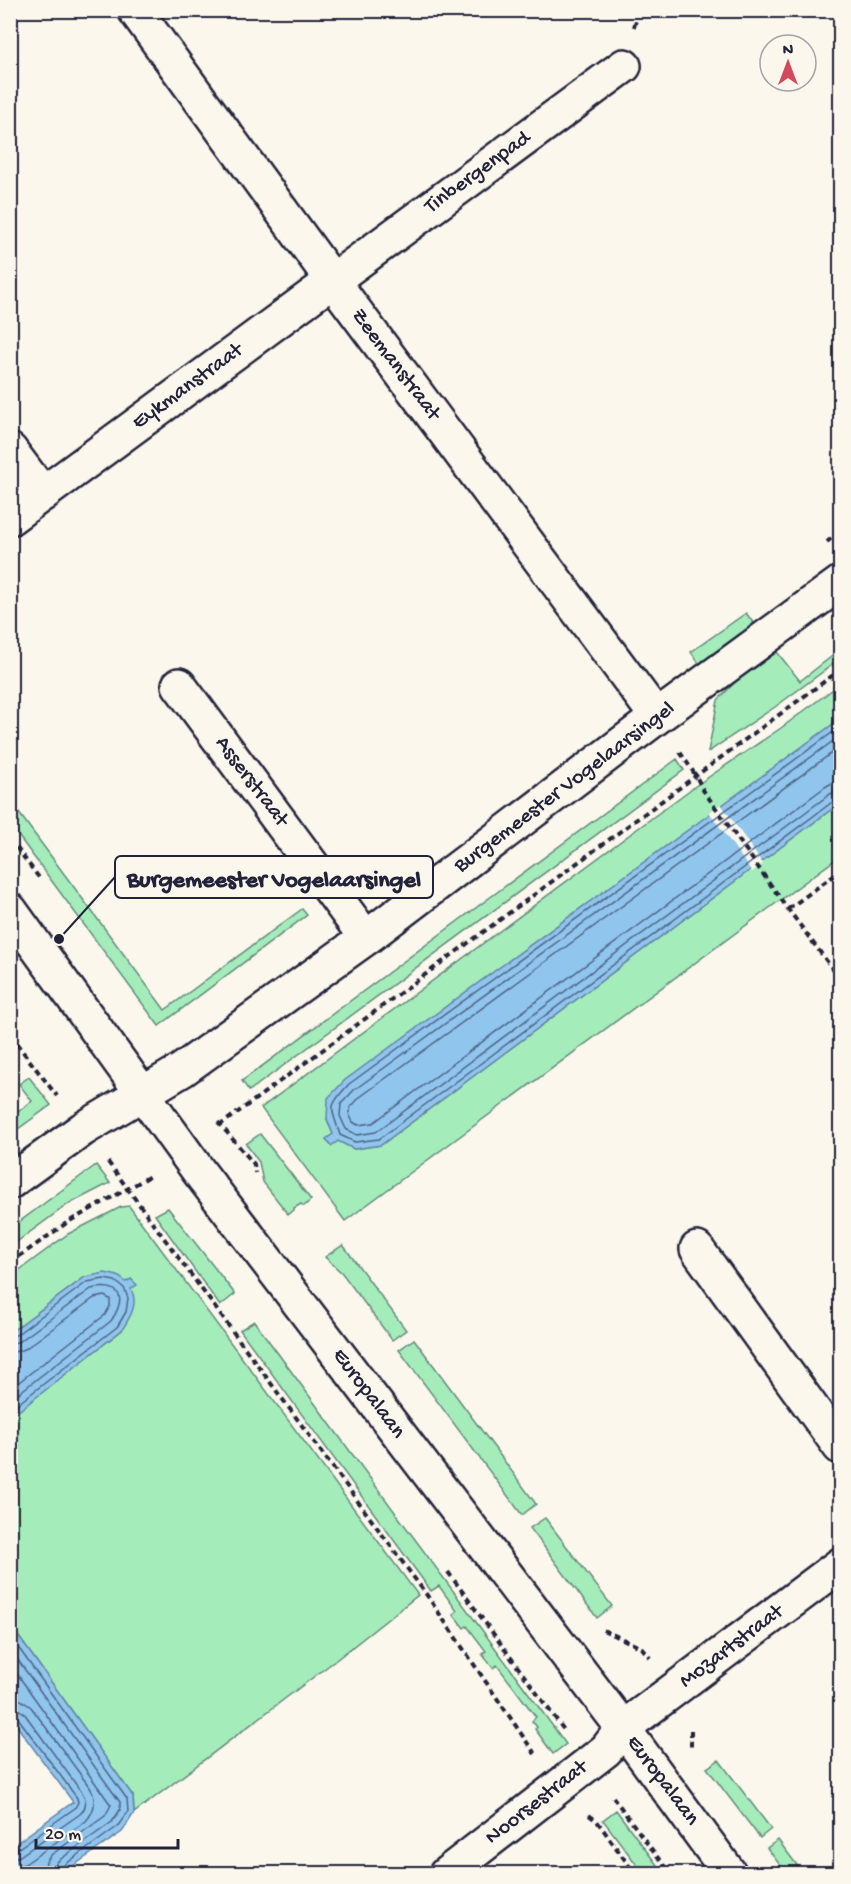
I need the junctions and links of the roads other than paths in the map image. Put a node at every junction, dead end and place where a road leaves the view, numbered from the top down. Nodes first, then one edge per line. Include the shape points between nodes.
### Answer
1 (135, 10) edge
2 (624, 66) dead end
3 (333, 280) junction
4 (10, 450) edge
5 (44, 494) junction
6 (10, 518) edge
7 (840, 583) edge
8 (179, 685) dead end
9 (657, 717) junction
10 (10, 910) edge
11 (366, 938) junction
12 (141, 1094) junction
13 (10, 1182) edge
14 (698, 1249) dead end
15 (840, 1447) edge
16 (840, 1565) edge
17 (622, 1728) junction
18 (446, 1874) edge
19 (730, 1874) edge

1 - 3 street, Zeemanstraat
2 - 3 street, Tinbergenpad
3 - 5 street, Eykmanstraat
3 - 9 street, Zeemanstraat
4 - 5 street
5 - 6 street, Eykmanstraat
7 - 9 street, Burgemeester Vogelaarsingel
8 - 11 street, Asserstraat
9 - 11 street, Burgemeester Vogelaarsingel
10 - 12 street, Europalaan
11 - 12 street, Burgemeester Vogelaarsingel via 182,1070
12 - 13 street, Burgemeester Vogelaarsingel via 83,1129
12 - 17 street, Europalaan
14 - 15 street
16 - 17 street, Mozartstraat
17 - 18 street, Noorsestraat via 606,1750
17 - 19 street, Europalaan

